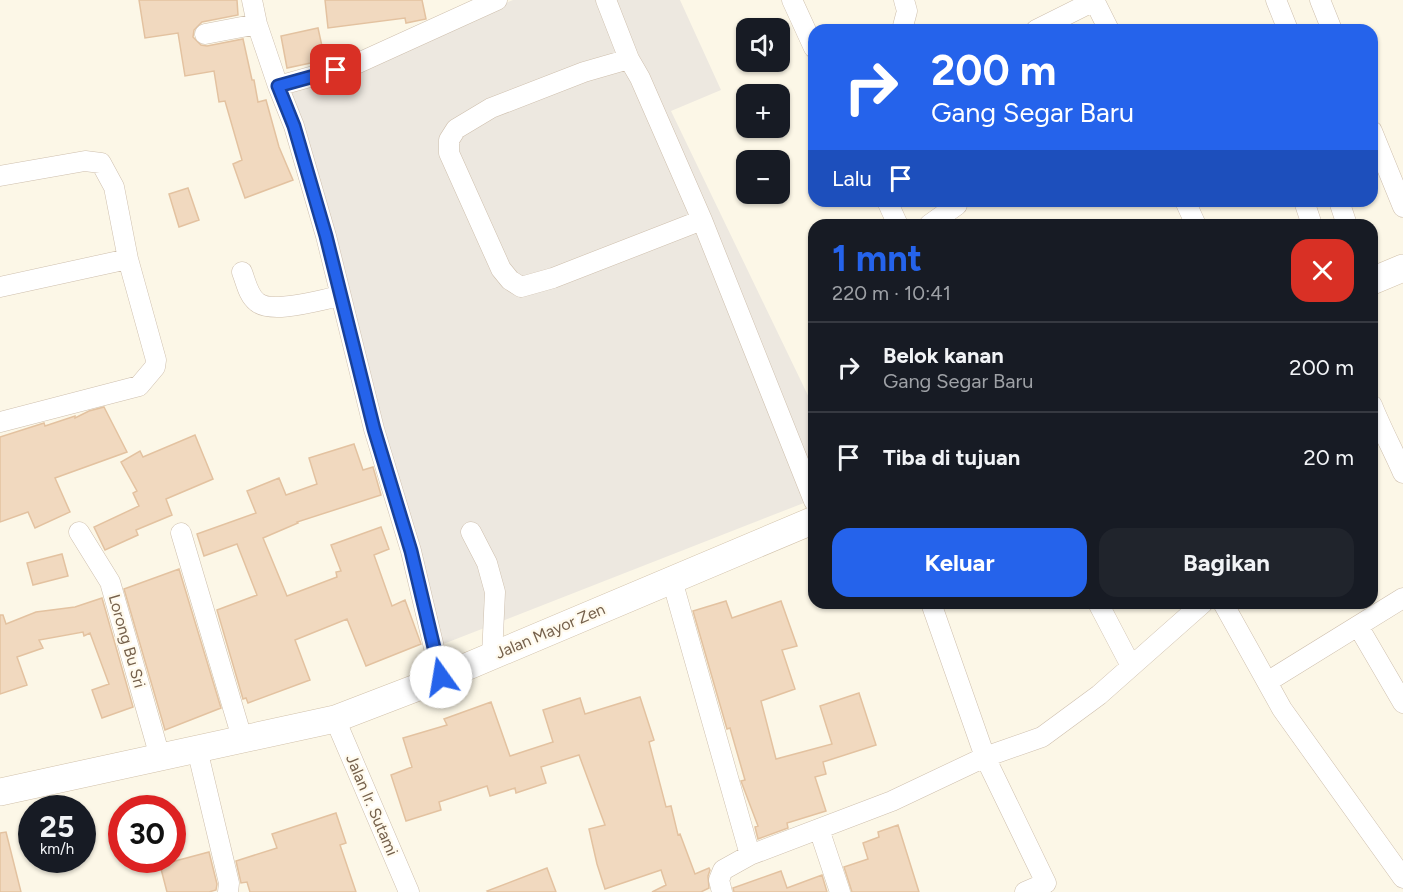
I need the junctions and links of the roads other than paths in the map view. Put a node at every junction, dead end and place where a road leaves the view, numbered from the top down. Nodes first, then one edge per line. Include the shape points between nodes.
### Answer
1 (252, 0) edge
2 (497, 0) edge
3 (606, 0) edge
4 (792, 0) edge
5 (904, 0) edge
6 (1094, 0) edge
7 (1276, 0) edge
8 (1320, 0) edge
9 (257, 24) junction
10 (904, 24) edge
11 (1048, 24) edge
12 (1106, 24) edge
13 (1286, 24) edge
14 (1330, 24) edge
15 (205, 34) dead end
16 (808, 35) edge
17 (629, 59) junction
18 (278, 86) junction
19 (1378, 146) edge
20 (0, 176) edge
21 (954, 207) edge
22 (1403, 207) edge
23 (937, 219) edge
24 (702, 220) junction
25 (128, 259) junction
26 (1403, 268) edge
27 (242, 272) dead end
28 (1378, 278) edge
29 (0, 287) edge
30 (341, 296) junction
31 (1378, 420) edge
32 (0, 422) edge
33 (1403, 473) edge
34 (808, 486) edge
35 (808, 523) edge
36 (79, 532) dead end
37 (471, 532) dead end
38 (181, 533) dead end
39 (672, 580) junction
40 (1403, 598) edge
41 (933, 609) edge
42 (1101, 609) edge
43 (1196, 609) edge
44 (1226, 609) edge
45 (1358, 626) junction
46 (492, 656) junction
47 (1131, 666) junction
48 (441, 677) junction
49 (1267, 682) junction
50 (1403, 703) edge
51 (335, 719) junction
52 (242, 738) junction
53 (197, 749) junction
54 (160, 757) junction
55 (985, 757) junction
56 (1, 787) edge
57 (819, 830) junction
58 (750, 855) junction
59 (1403, 878) edge
60 (1048, 887) edge
61 (228, 892) edge
62 (409, 892) edge
63 (722, 892) edge
64 (840, 892) edge
65 (1025, 892) edge

1 - 9 street
2 - 18 street via 356,64
3 - 17 street
4 - 16 street
5 - 10 street via 907,11
6 - 11 street
6 - 12 street
7 - 13 street
8 - 14 street
9 - 15 street
9 - 18 street
17 - 24 street
17 - 24 street via 491,108 456,129 449,140 449,153 496,258 510,280 521,287
18 - 30 street via 294,126
19 - 22 street
20 - 25 street via 85,161 100,163 114,187
21 - 23 street
24 - 34 street
25 - 29 street
25 - 32 street via 156,360 150,374 139,386
26 - 28 street
27 - 30 street via 251,295 269,307
30 - 48 street
31 - 33 street
35 - 39 street, Jalan Mayor Zen
36 - 54 street, Lorong Bu Sri via 110,582
37 - 46 street via 487,563 495,592
38 - 52 street
39 - 46 street, Jalan Mayor Zen
39 - 58 street
40 - 45 street
41 - 55 street
42 - 47 street
43 - 47 street
44 - 49 street
45 - 49 street
45 - 50 street
46 - 48 street, Jalan Mayor Zen
47 - 55 street via 1042,737
48 - 51 street, Jalan Mayor Zen
49 - 59 street via 1282,709
51 - 52 street, Jalan Mayor Zen
51 - 62 street, Jalan Ir. Sutami
52 - 53 street, Jalan Mayor Zen
53 - 54 street, Jalan Mayor Zen
53 - 61 street
54 - 56 street, Jalan Mayor Zen
55 - 57 street
55 - 60 street
57 - 58 street
57 - 64 street
58 - 63 street via 723,870 719,880
60 - 65 street

